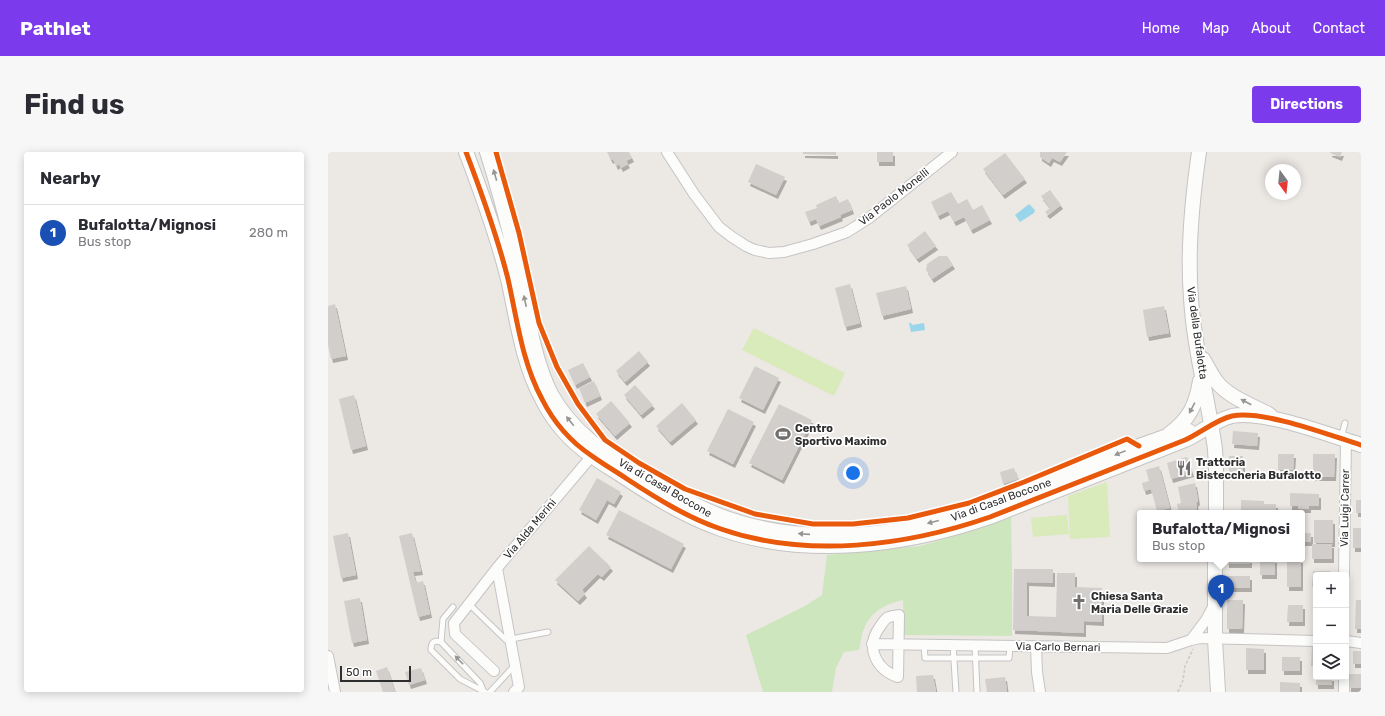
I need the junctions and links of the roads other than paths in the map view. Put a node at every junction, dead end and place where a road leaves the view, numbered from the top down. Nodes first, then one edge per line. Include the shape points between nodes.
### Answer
1 (466, 152) edge
2 (488, 152) edge
3 (667, 152) edge
4 (952, 152) edge
5 (1199, 152) edge
6 (1198, 350) junction
7 (1202, 373) junction
8 (1280, 421) junction
9 (1345, 423) dead end
10 (1211, 426) junction
11 (1167, 436) junction
12 (1343, 439) junction
13 (1361, 445) edge
14 (595, 452) junction
15 (1216, 510) edge
16 (1215, 562) edge
17 (497, 568) junction
18 (1344, 572) edge
19 (469, 604) junction
20 (1214, 604) junction
21 (453, 607) dead end
22 (548, 632) dead end
23 (511, 639) junction
24 (1191, 640) junction
25 (1215, 640) junction
26 (1313, 641) edge
27 (1349, 641) edge
28 (441, 642) junction
29 (1361, 643) edge
30 (872, 644) junction
31 (899, 644) junction
32 (924, 644) junction
33 (953, 645) junction
34 (975, 645) junction
35 (1010, 646) junction
36 (1036, 647) junction
37 (328, 656) edge
38 (953, 658) junction
39 (975, 658) junction
40 (515, 665) junction
41 (494, 671) dead end
42 (1344, 680) edge
43 (484, 691) edge
44 (335, 692) edge
45 (490, 692) edge
46 (514, 692) edge
47 (956, 692) edge
48 (977, 692) edge
49 (1040, 692) edge
50 (1218, 692) edge
51 (1344, 692) edge

1 - 14 street, Via di Casal Boccone via 491,218 534,384 560,426 574,441
14 -> 2 street, Via di Casal Boccone via 566,417 544,377 535,349 508,224
3 - 4 street, Via Paolo Monelli via 699,201 722,230 746,246 769,252 784,252 847,232 869,218
5 - 6 street, Via della Bufalotta via 1189,261
6 - 7 street, Via della Bufalotta
8 -> 6 street via 1222,387
7 - 10 street, Via della Bufalotta
7 -> 11 street via 1192,409 1184,422
8 - 10 street via 1237,415
8 - 12 street
9 - 12 lane
10 - 11 street, Via di Casal Boccone
10 - 14 street, Via di Casal Boccone via 1185,440 976,521 916,537 853,545 782,543 719,529 662,500
10 - 15 street, Via della Bufalotta via 1216,468
11 -> 14 street, Via di Casal Boccone via 948,518 898,530 828,535 775,531 719,516
12 - 13 street
12 - 18 street, Via Luigi Carrer
14 - 17 street, Via Alda Merini
16 - 20 street
17 - 19 street
17 - 23 street, Via Alda Merini
19 - 23 lane via 506,640
19 - 41 street via 454,623 455,634
20 - 24 street
20 - 25 street
21 - 28 lane via 443,619
22 - 23 lane
23 - 40 street, Via Alda Merini
24 - 25 street, Via Carlo Bernari
24 - 36 street, Via Carlo Bernari via 1167,648
25 - 26 street, Via Carlo Bernari
25 - 50 street
27 - 29 street
43 -> 28 lane via 480,683
28 - 43 lane via 433,642 432,650 460,678
30 - 31 street, Via Carlo Bernari
30 - 31 street via 877,631 887,618 899,615
30 - 31 street via 875,657 883,669 898,678
31 - 32 street, Via Carlo Bernari
32 - 33 street, Via Carlo Bernari
32 - 38 lane via 925,658
33 - 34 street, Via Carlo Bernari
33 - 38 lane
34 - 35 street, Via Carlo Bernari
34 - 39 lane
35 - 36 street, Via Carlo Bernari
35 - 39 lane via 1010,658
36 - 49 street
37 - 44 street
38 - 39 lane
38 - 47 lane
39 - 48 lane
40 - 45 lane
40 - 46 street, Via Alda Merini via 518,687
42 - 51 street

